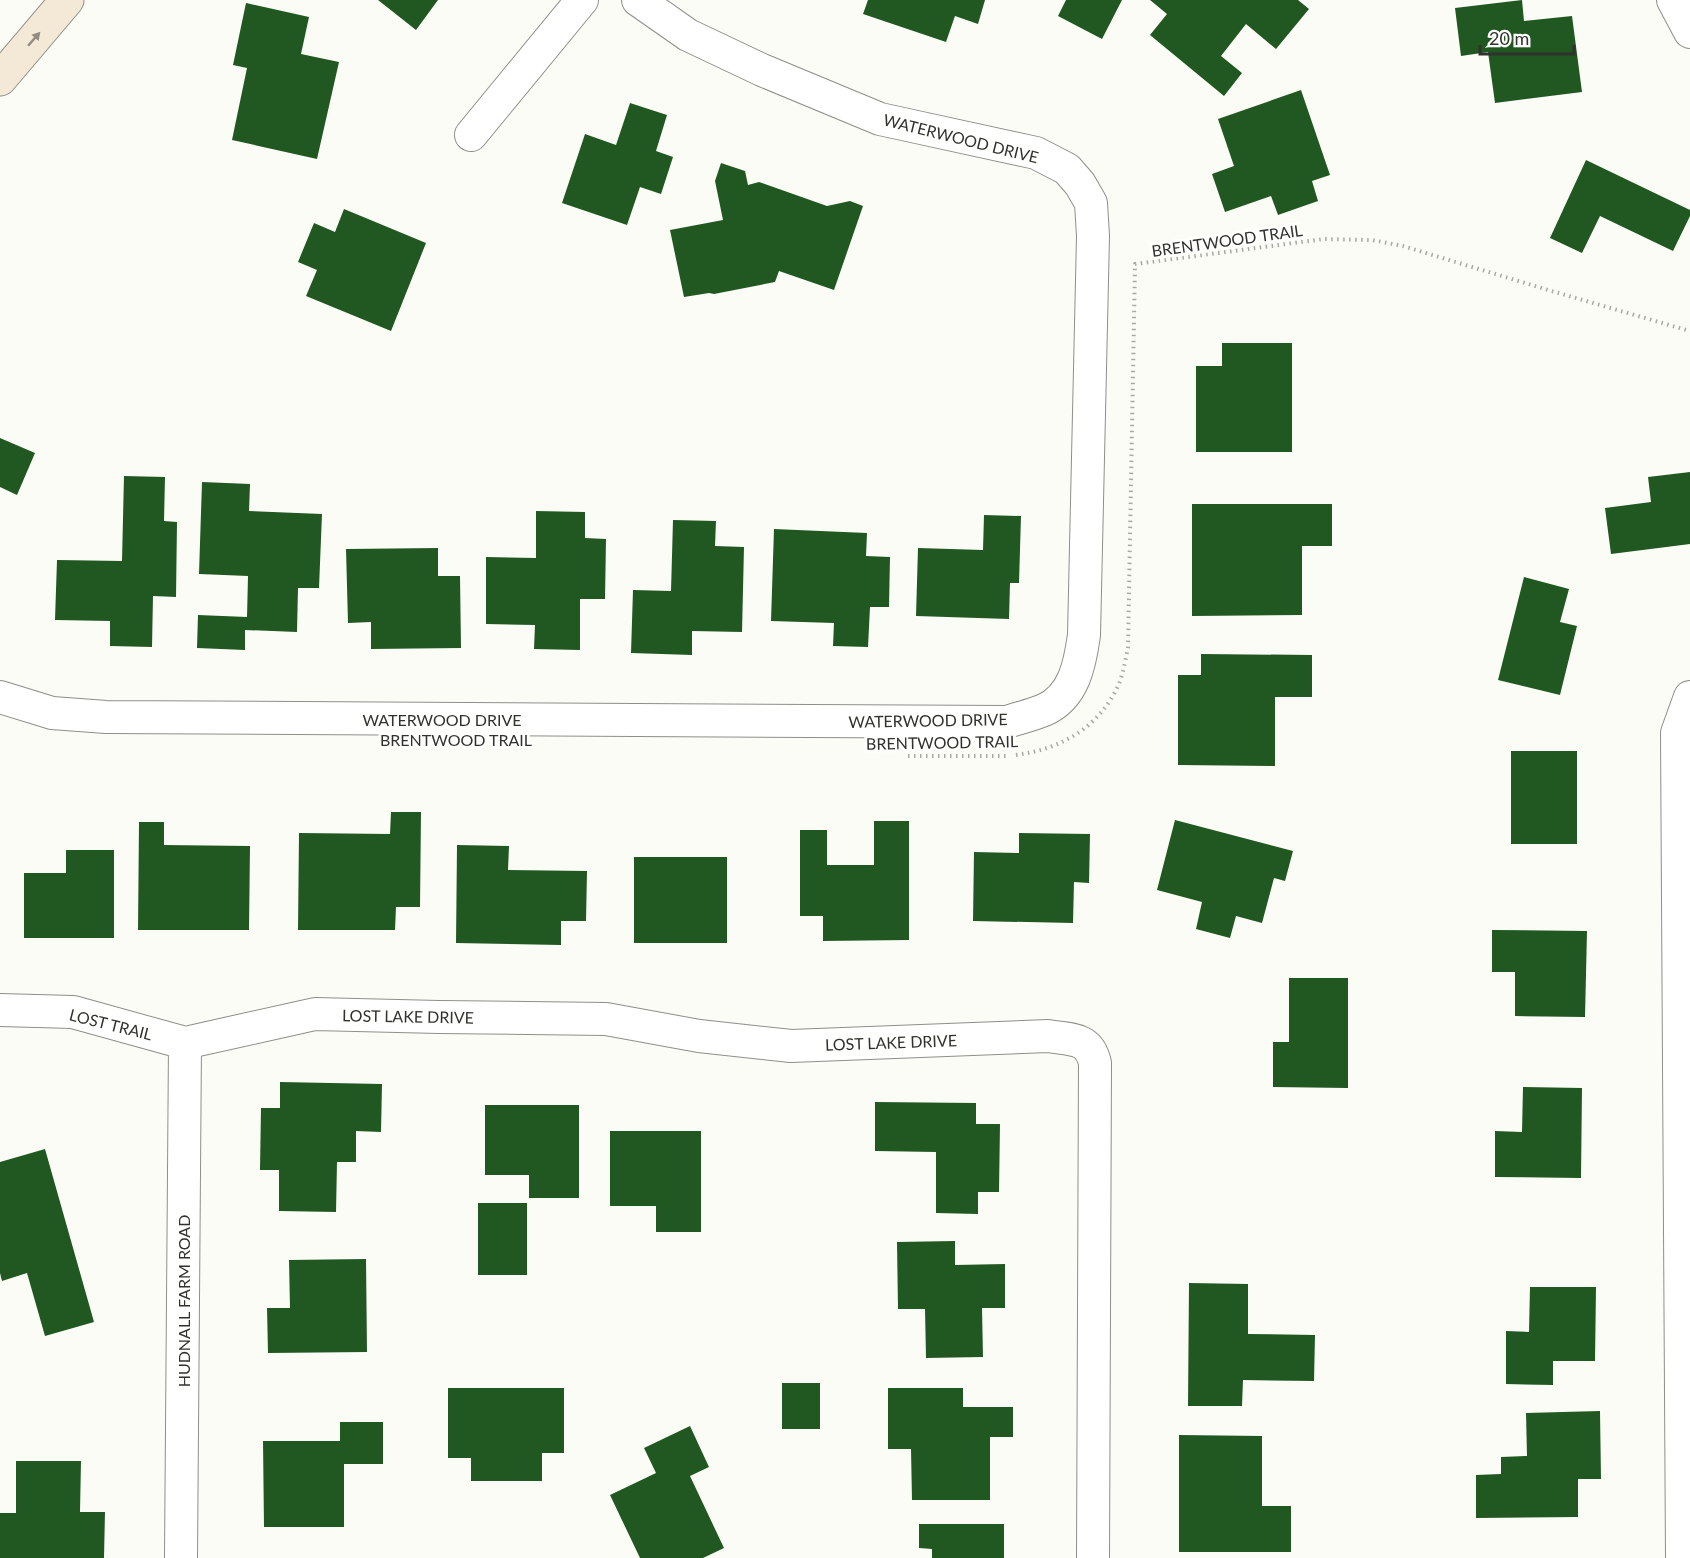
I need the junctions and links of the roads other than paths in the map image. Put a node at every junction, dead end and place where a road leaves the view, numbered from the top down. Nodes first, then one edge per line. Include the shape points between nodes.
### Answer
1 (67, 0) edge
2 (582, 0) edge
3 (638, 0) edge
4 (1673, 0) edge
5 (1690, 32) edge
6 (0, 79) edge
7 (471, 135) dead end
8 (0, 697) edge
9 (1690, 697) edge
10 (0, 1011) edge
11 (185, 1043) junction
12 (181, 1558) edge
13 (1093, 1558) edge
14 (1682, 1558) edge

6 -> 1 main road
2 - 7 street
3 - 8 street, WATERWOOD DRIVE via 688,34 762,70 880,119 1036,153 1067,169 1080,184 1091,202 1093,236 1084,635 1080,665 1066,693 1045,710 1007,722 106,717 52,713
4 - 5 street
9 - 14 street via 1677,733
10 - 11 street, LOST TRAIL via 73,1012
11 - 12 street, HUDNALL FARM ROAD
11 - 13 street, LOST LAKE DRIVE via 315,1014 606,1019 699,1036 791,1046 1048,1036 1083,1042 1092,1052 1095,1064

